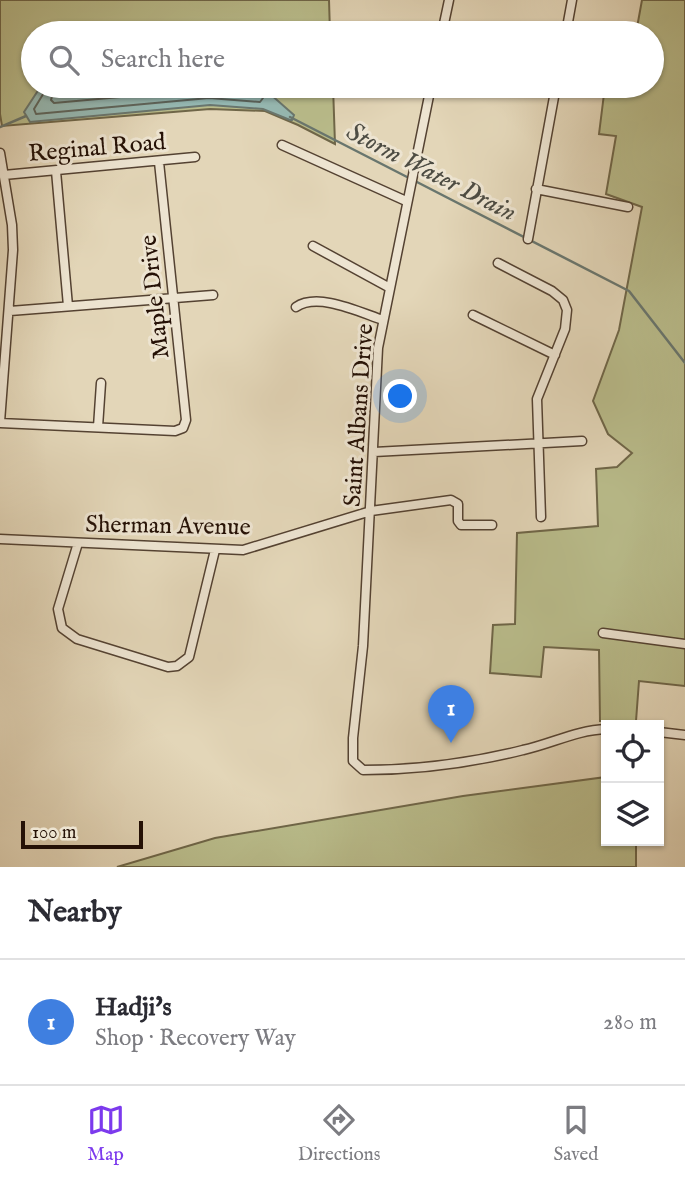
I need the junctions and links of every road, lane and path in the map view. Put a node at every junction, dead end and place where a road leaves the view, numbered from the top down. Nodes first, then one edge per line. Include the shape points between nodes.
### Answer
1 (449, 0) edge
2 (572, 0) edge
3 (445, 21) edge
4 (568, 21) edge
5 (428, 98) edge
6 (554, 98) edge
7 (282, 145) dead end
8 (0, 153) edge
9 (195, 157) dead end
10 (159, 162) junction
11 (56, 171) junction
12 (4, 175) junction
13 (536, 189) junction
14 (406, 201) junction
15 (628, 207) dead end
16 (528, 239) dead end
17 (313, 246) dead end
18 (498, 263) dead end
19 (390, 288) junction
20 (213, 295) dead end
21 (174, 297) junction
22 (68, 306) junction
23 (296, 307) dead end
24 (10, 311) junction
25 (473, 315) dead end
26 (383, 320) junction
27 (555, 355) junction
28 (101, 383) dead end
29 (0, 423) edge
30 (98, 427) junction
31 (582, 441) dead end
32 (539, 444) junction
33 (374, 452) junction
34 (371, 511) junction
35 (541, 517) dead end
36 (492, 525) dead end
37 (0, 539) edge
38 (78, 543) junction
39 (215, 550) junction
40 (603, 633) dead end
41 (685, 644) edge
42 (601, 730) edge
43 (664, 733) edge
44 (685, 735) edge

1 - 3 street
2 - 4 street
5 - 14 street, Saint Albans Drive
6 - 13 street
7 - 14 street
8 - 12 street
9 - 10 street, Reginal Road
10 - 11 street, Reginal Road
10 - 21 street, Maple Drive
11 - 12 street, Reginal Road
11 - 22 street
12 - 24 street via 13,250
13 - 15 street
13 - 16 street
14 - 19 street, Saint Albans Drive
17 - 19 street
18 - 27 street via 563,300 566,322
19 - 26 street, Saint Albans Drive
20 - 21 street
21 - 22 street
21 - 30 street, Maple Drive via 186,420 183,428
22 - 24 street
23 - 26 street via 322,301
24 - 29 street
25 - 27 street
26 - 33 street, Saint Albans Drive
27 - 32 street via 537,400
28 - 30 street
29 - 30 street
31 - 32 street
32 - 33 street
32 - 35 street
33 - 34 street, Saint Albans Drive
34 - 36 street, Sherman Avenue via 455,501 461,525
34 - 39 street, Sherman Avenue via 250,549
34 - 42 street, Saint Albans Drive via 353,761 363,769 437,766 527,750
37 - 38 street, Sherman Avenue
38 - 39 street, Sherman Avenue
38 - 39 street via 58,608 62,628 77,639 168,667 189,657
40 - 41 street
43 - 44 street

